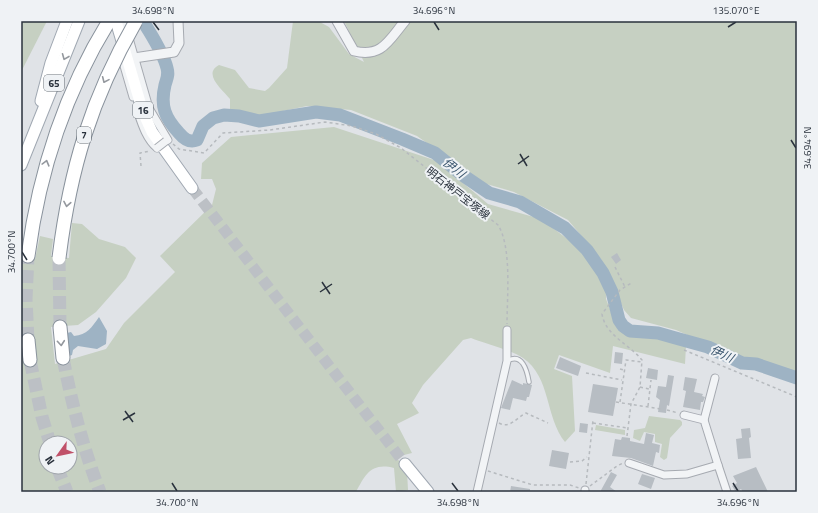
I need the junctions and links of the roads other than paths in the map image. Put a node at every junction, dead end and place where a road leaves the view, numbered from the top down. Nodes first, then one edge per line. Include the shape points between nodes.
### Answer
1 (67, 21) edge
2 (79, 21) edge
3 (110, 21) edge
4 (116, 21) edge
5 (124, 21) edge
6 (136, 21) edge
7 (178, 21) edge
8 (336, 21) edge
9 (405, 21) edge
10 (134, 58) junction
11 (30, 146) junction
12 (21, 165) edge
13 (192, 188) tunnel mouth
14 (28, 256) tunnel mouth
15 (60, 258) tunnel mouth
16 (60, 327) tunnel mouth
17 (507, 330) road end
18 (28, 340) tunnel mouth
19 (63, 358) tunnel mouth
20 (30, 360) tunnel mouth
21 (507, 361) junction
22 (715, 378) dead end
23 (529, 382) dead end
24 (684, 414) road end
25 (704, 420) junction
26 (629, 463) road end
27 (405, 464) tunnel mouth
28 (718, 465) junction
29 (428, 492) edge
30 (477, 492) edge
31 (727, 492) edge

1 - 11 main road, 65 via 51,63
2 -> 11 main road, 65
3 - 10 street, bridge via 143,127 157,148 167,141 149,108
14 -> 3 highway via 39,192 53,138 76,80 92,48
4 - 13 main road, 16 via 143,112 152,132
5 - 10 street
6 -> 15 highway, 7, bridge via 97,97 81,143 70,186
7 - 10 street via 178,47 174,52
8 - 9 street via 354,50 364,53 376,52 392,38
11 - 12 main road, 65
16 -> 19 highway
17 - 21 street
18 - 20 highway
21 - 23 lane via 518,358 526,368
21 - 30 street
22 - 25 street
24 - 25 street
25 - 28 street
26 - 28 street via 664,476 687,474
27 - 29 main road
28 - 31 street

